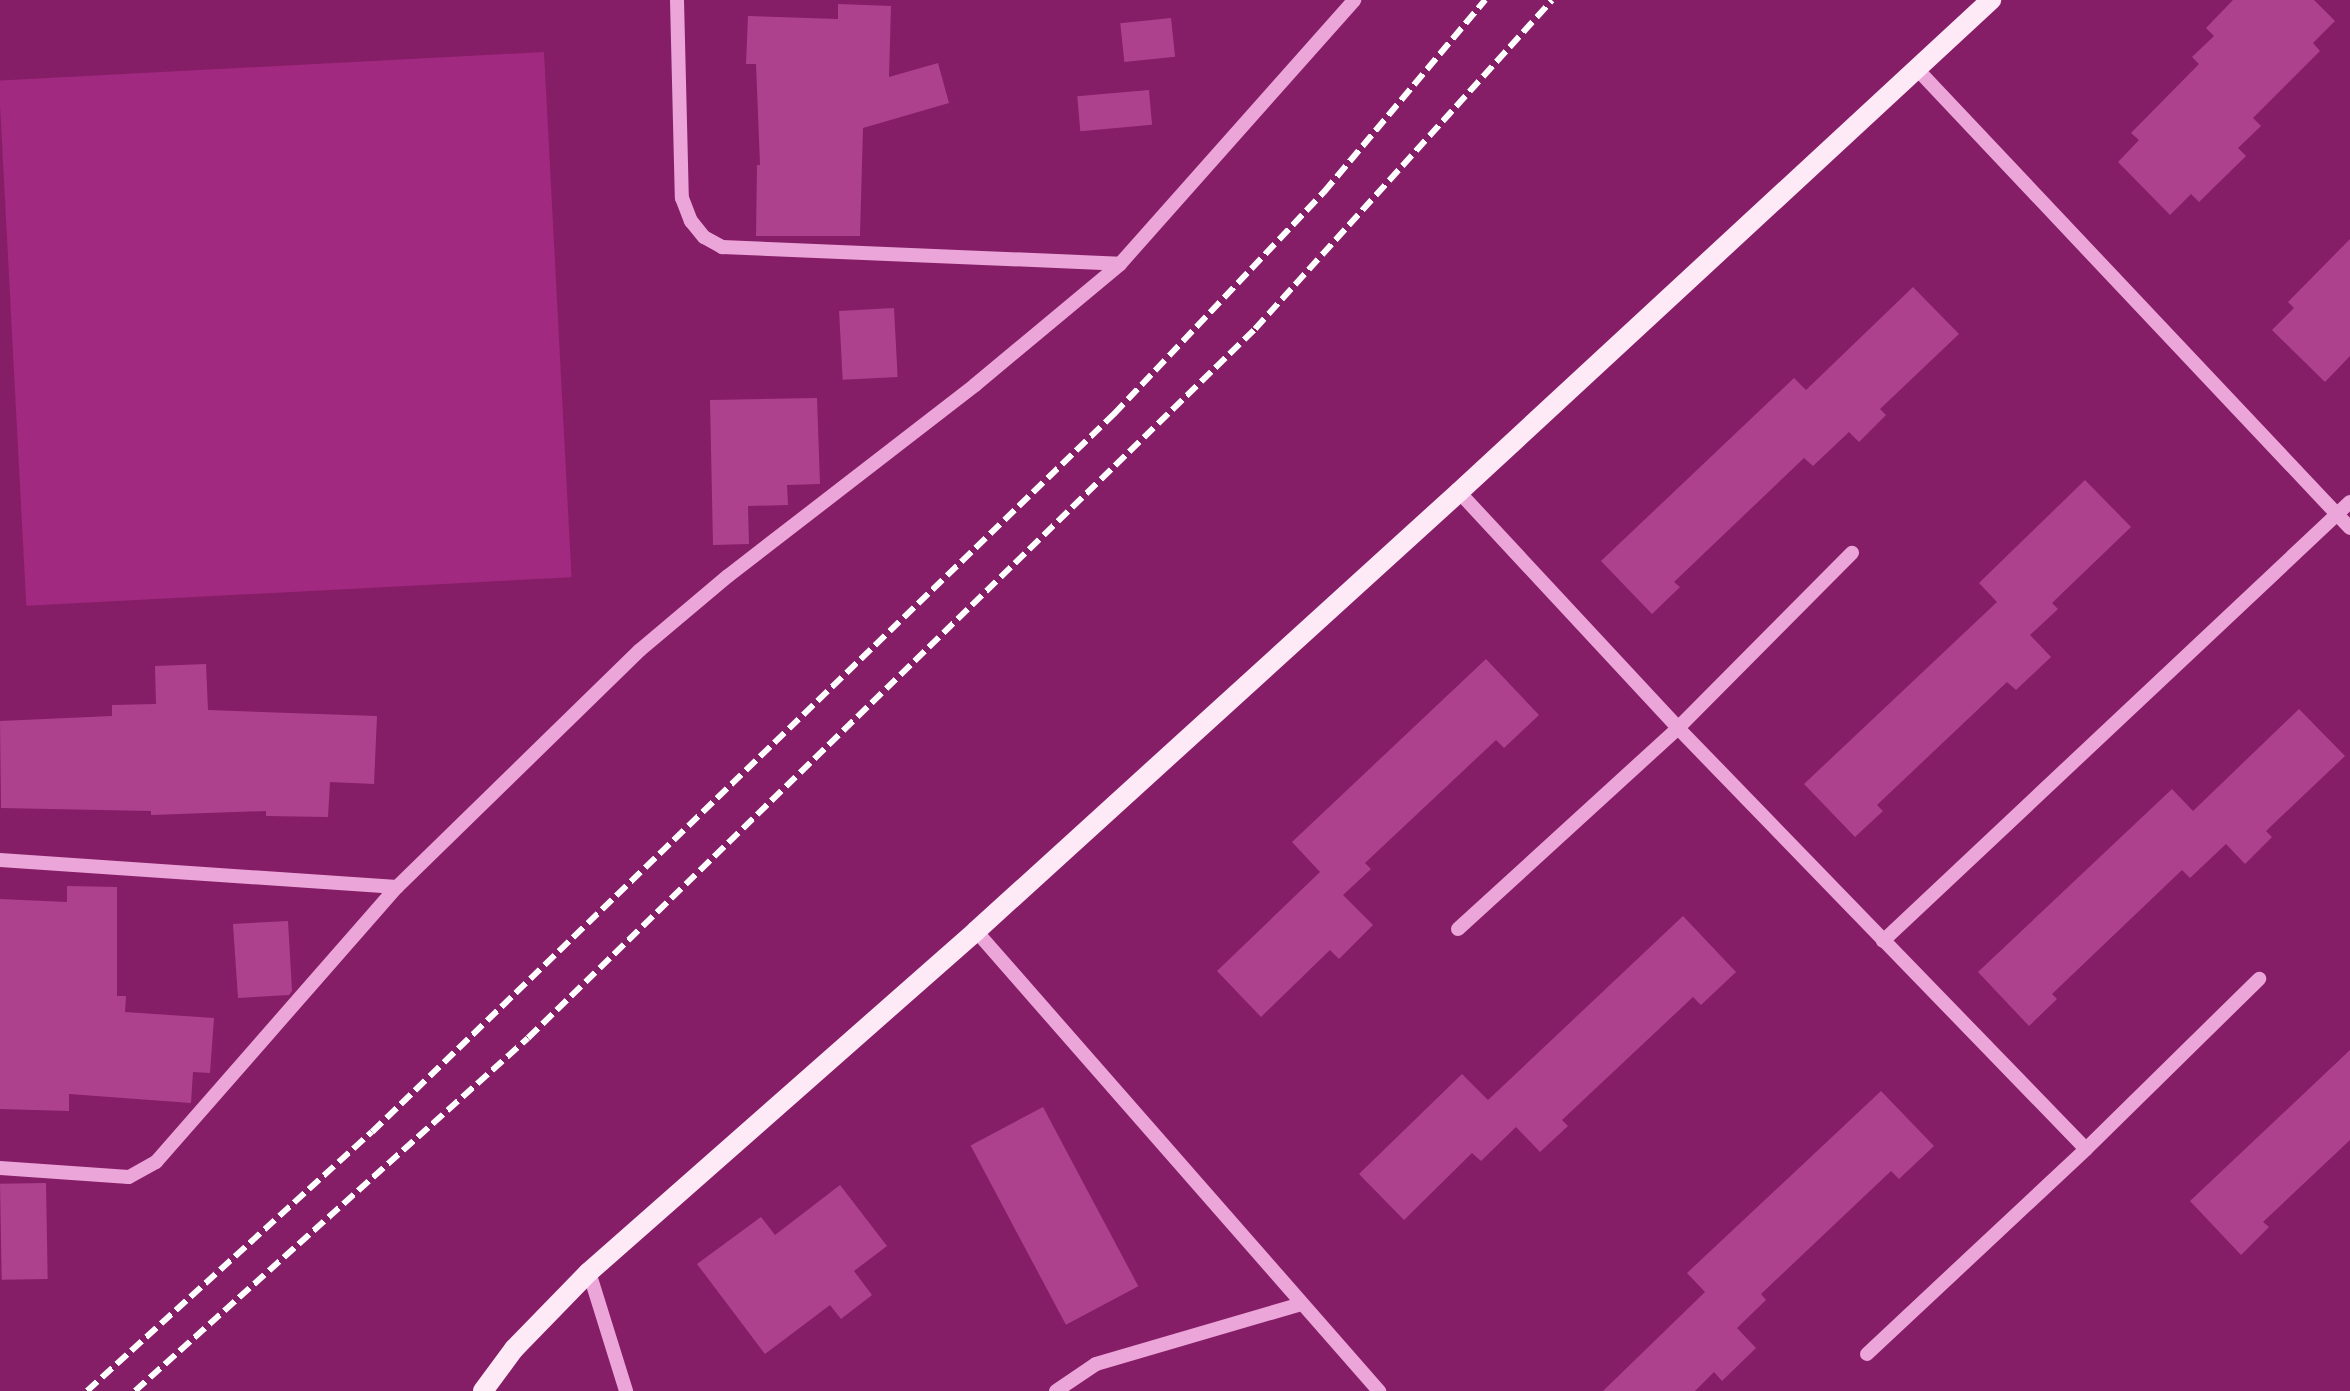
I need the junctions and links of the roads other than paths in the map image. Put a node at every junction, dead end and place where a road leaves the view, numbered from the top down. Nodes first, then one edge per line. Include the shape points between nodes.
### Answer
1 (677, 0) edge
2 (1354, 0) edge
3 (1991, 0) edge
4 (1917, 69) junction
5 (1120, 264) junction
6 (1459, 492) junction
7 (2350, 502) edge
8 (2337, 514) junction
9 (2350, 528) edge
10 (1852, 553) dead end
11 (1678, 728) junction
12 (0, 860) edge
13 (397, 887) junction
14 (1458, 929) dead end
15 (976, 931) junction
16 (1883, 941) junction
17 (2259, 979) dead end
18 (2086, 1149) junction
19 (0, 1168) edge
20 (589, 1272) junction
21 (1301, 1304) junction
22 (1867, 1354) dead end
23 (483, 1391) edge
24 (626, 1391) edge
25 (1056, 1391) edge
26 (1379, 1391) edge

1 - 5 street via 682,198 704,237 722,247
2 - 5 street
3 - 4 main road
4 - 6 main road
4 - 8 street
5 - 13 street via 640,650
6 - 11 street
6 - 15 main road
7 - 8 street
8 - 9 street
8 - 16 street
10 - 11 street
11 - 14 street
11 - 16 street
12 - 13 street
13 - 19 street via 156,1162 129,1177
15 - 20 main road
15 - 21 street
16 - 18 street
17 - 18 street
18 - 22 street
20 - 23 main road via 514,1349
20 - 24 street
21 - 25 street via 1096,1364
21 - 26 street

